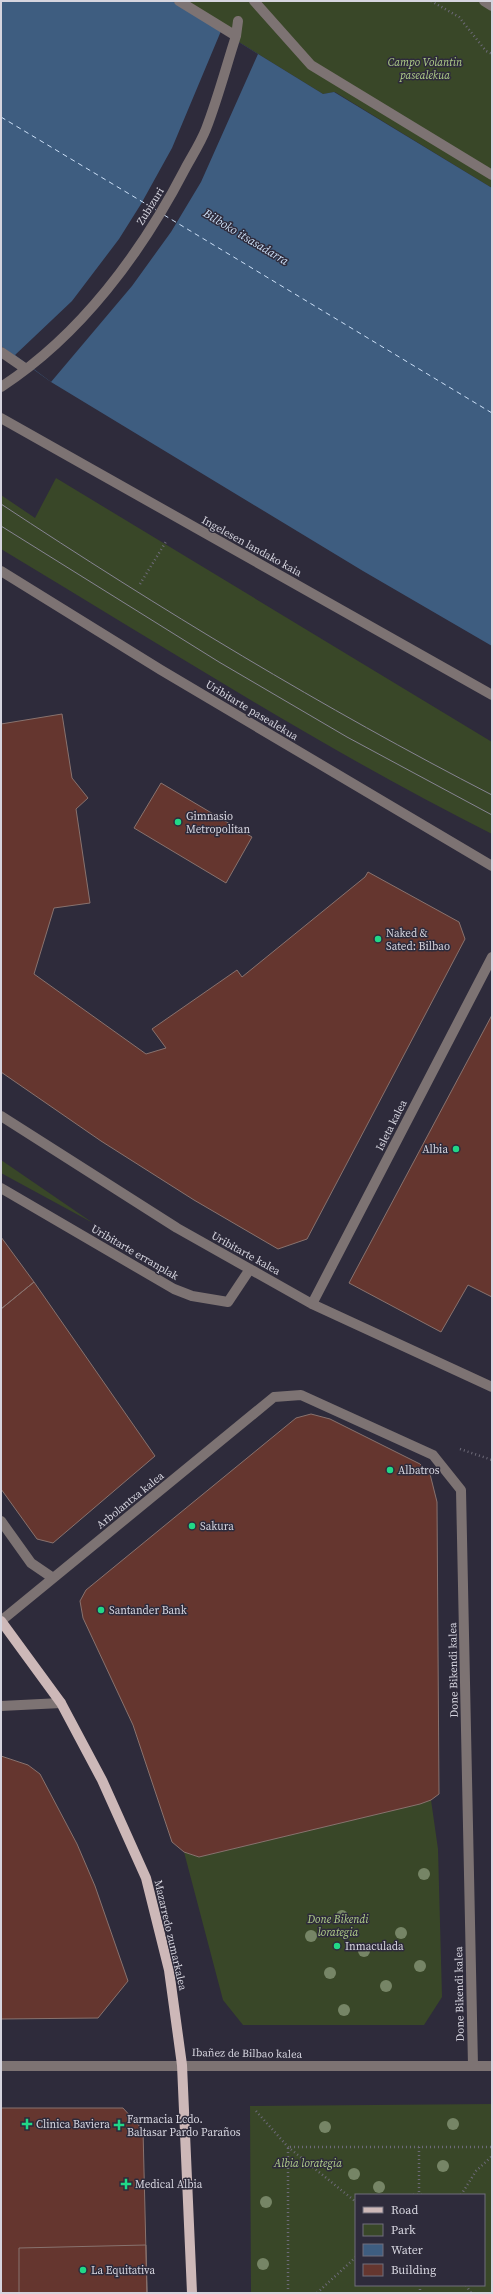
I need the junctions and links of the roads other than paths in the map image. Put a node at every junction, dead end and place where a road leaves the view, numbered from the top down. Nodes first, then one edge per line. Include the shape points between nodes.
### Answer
1 (179, 1) edge
2 (254, 1) edge
3 (484, 1) edge
4 (492, 6) edge
5 (238, 21) dead end
6 (236, 36) junction
7 (492, 175) edge
8 (1, 352) edge
9 (26, 369) junction
10 (1, 387) edge
11 (1, 418) edge
12 (1, 571) edge
13 (492, 694) edge
14 (492, 866) edge
15 (492, 957) edge
16 (1, 1116) edge
17 (1, 1188) edge
18 (250, 1269) junction
19 (312, 1304) junction
20 (492, 1387) edge
21 (274, 1398) joint
22 (1, 1521) edge
23 (53, 1578) junction
24 (1, 1621) edge
25 (61, 1703) junction
26 (1, 1706) edge
27 (182, 2065) junction
28 (1, 2066) edge
29 (473, 2066) junction
30 (492, 2066) edge
31 (192, 2293) edge

1 - 6 street
2 - 7 street via 311,65
3 - 4 street
5 - 6 street, Zubizuri
6 - 9 street, Zubizuri via 206,130 169,200 122,270 74,327
8 - 9 street
9 - 10 street, Zubizuri
11 - 13 street, Ingelesen landako kaia
12 - 14 street, Uribitarte pasealekua via 161,670
15 - 19 street, Isleta kalea
16 - 18 street, Uribitarte kalea via 177,1228
17 - 18 street, Uribitarte erranplak via 174,1289 192,1296 228,1302
18 - 19 street, Uribitarte kalea
19 - 20 street, Uribitarte kalea
21 - 23 street, Arbolantxa kalea
21 - 29 street, Done Bikendi kalea via 300,1395 433,1455 461,1490
22 - 23 street via 31,1563
23 - 24 street, Arbolantxa kalea
24 - 25 main road, Mazarredo zumarkalea
25 - 26 street
25 - 27 main road, Mazarredo zumarkalea via 102,1780 146,1878 169,1970
27 - 28 street, Ibañez de Bilbao kalea
27 - 29 street, Ibañez de Bilbao kalea
27 - 31 main road, Mazarredo zumarkalea
29 - 30 street, Ibañez de Bilbao kalea

